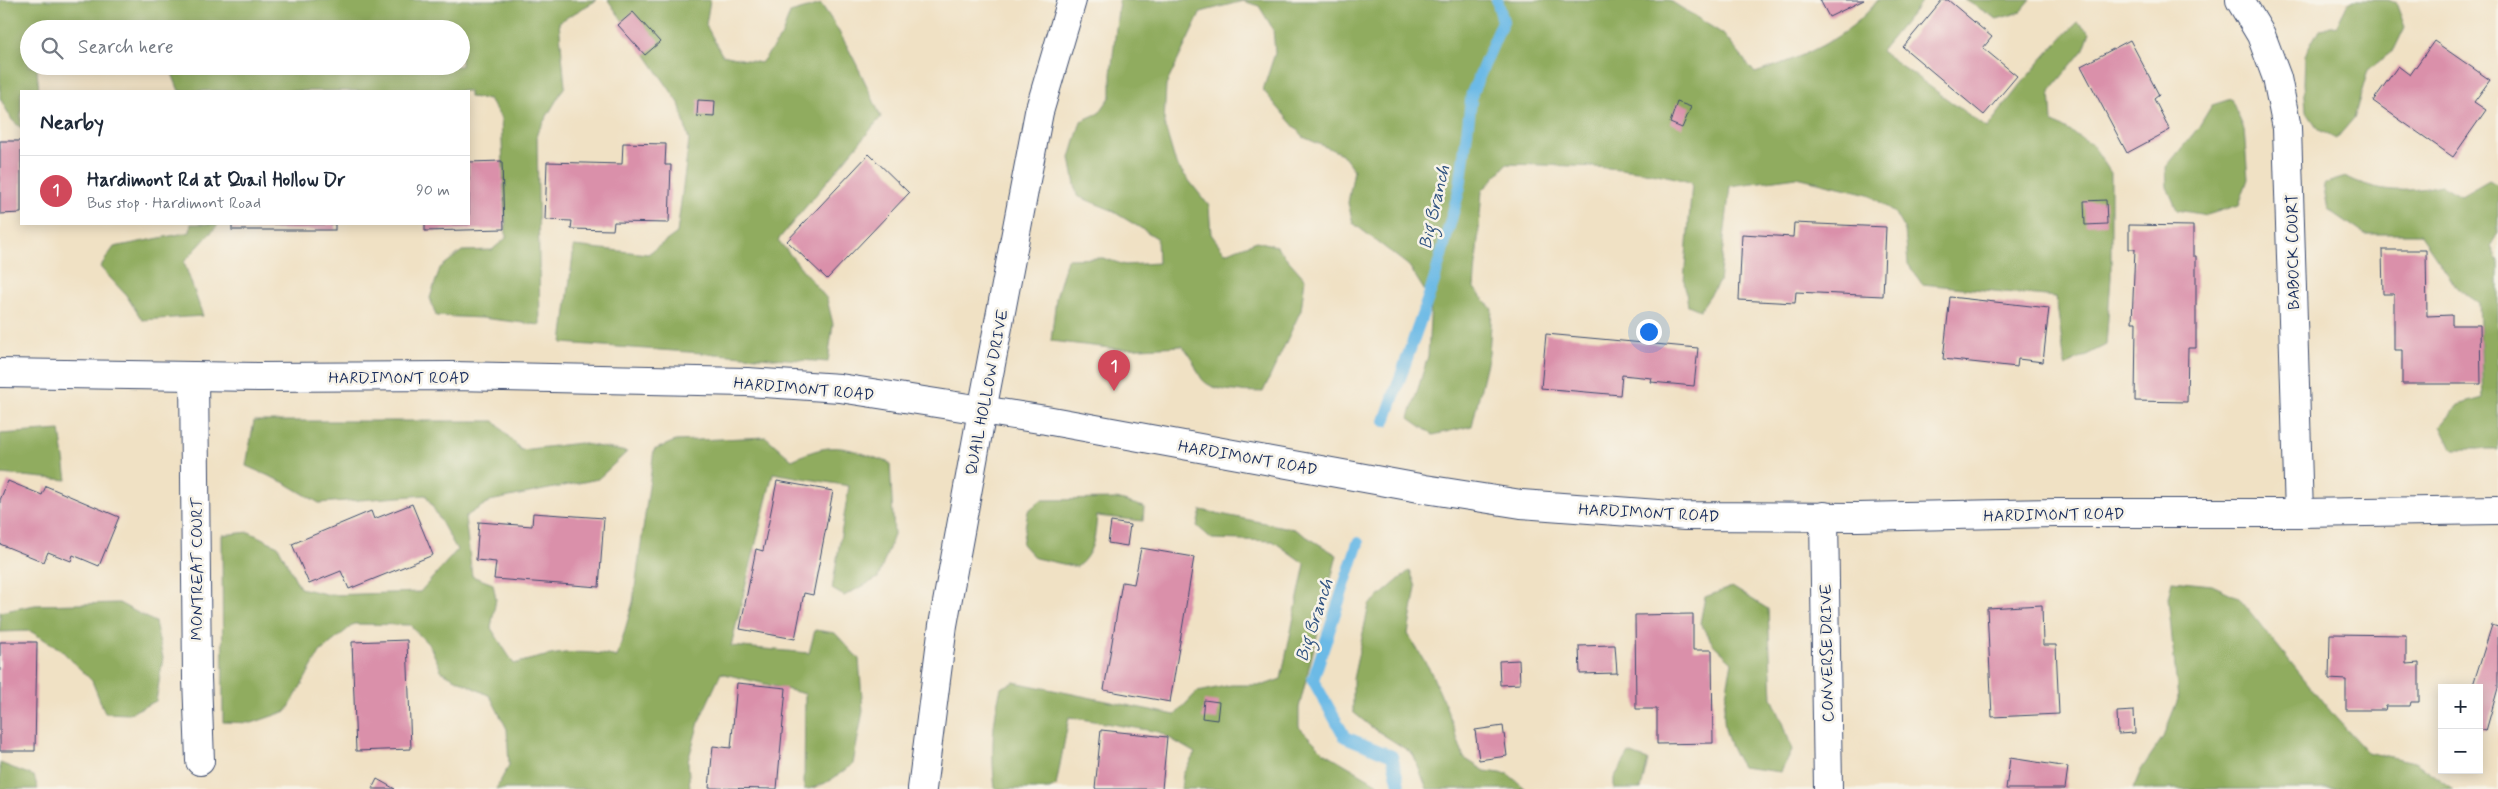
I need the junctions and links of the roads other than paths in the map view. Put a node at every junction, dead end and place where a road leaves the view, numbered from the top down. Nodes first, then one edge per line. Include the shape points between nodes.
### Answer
1 (1072, 0) edge
2 (2240, 0) edge
3 (0, 373) edge
4 (194, 376) junction
5 (982, 411) junction
6 (2498, 510) edge
7 (2299, 514) junction
8 (1824, 516) junction
9 (200, 761) dead end
10 (922, 789) edge
11 (1828, 789) edge

1 - 5 street, QUAIL HOLLOW DRIVE via 1039,112
2 - 7 street, BABOCK COURT via 2261,35 2277,78 2287,128
3 - 4 street, HARDIMONT ROAD
4 - 5 street, HARDIMONT ROAD via 452,376 747,382 840,388
4 - 9 street, MONTREAT COURT
5 - 8 street, HARDIMONT ROAD via 1521,504 1685,516
5 - 10 street, QUAIL HOLLOW DRIVE via 944,624
6 - 7 street, HARDIMONT ROAD
7 - 8 street, HARDIMONT ROAD
8 - 11 street, CONVERSE DRIVE

